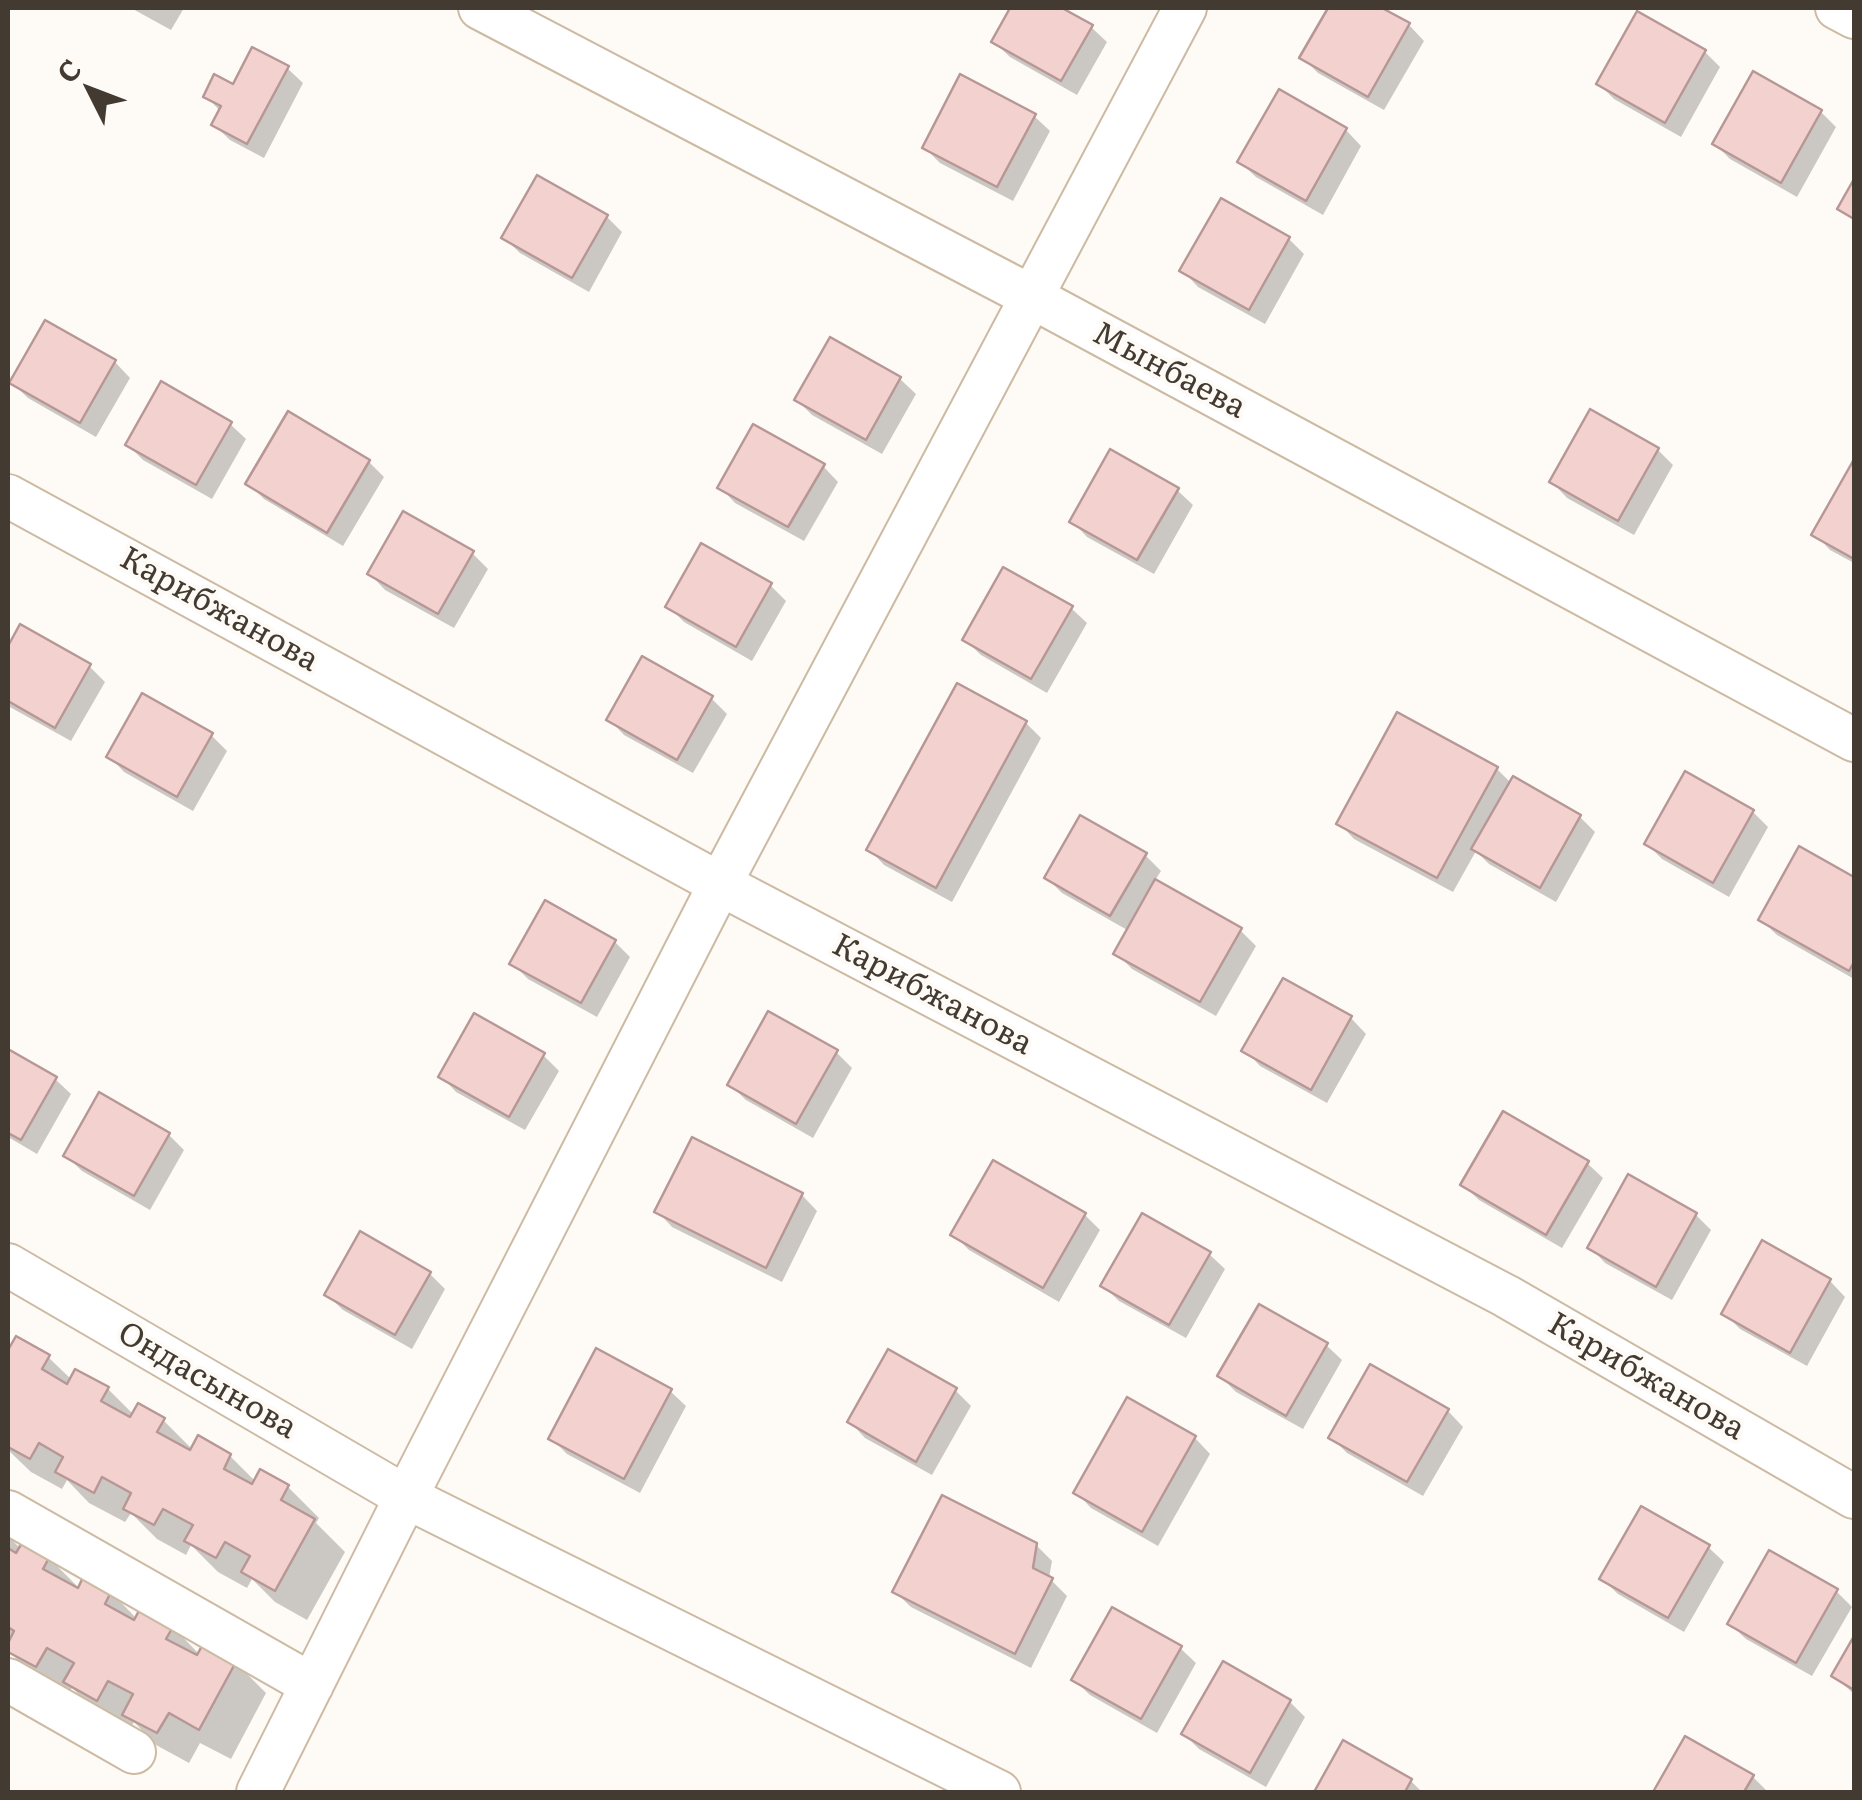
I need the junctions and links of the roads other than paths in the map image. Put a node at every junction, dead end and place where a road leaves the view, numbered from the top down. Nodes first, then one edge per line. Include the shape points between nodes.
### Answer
1 (480, 8) edge
2 (1184, 8) edge
3 (1837, 8) edge
4 (1854, 17) edge
5 (1030, 296) junction
6 (8, 496) edge
7 (1854, 740) edge
8 (720, 884) junction
9 (8, 1265) edge
10 (406, 1497) junction
11 (1854, 1497) edge
12 (8, 1512) edge
13 (8, 1680) edge
14 (312, 1685) junction
15 (134, 1752) dead end
16 (258, 1792) edge
17 (999, 1792) edge

1 - 5 street, Мынбаева
2 - 5 street
3 - 4 street
5 - 7 street, Мынбаева
5 - 8 street
6 - 8 street, Карибжанова
8 - 10 street
8 - 11 street, Карибжанова via 1506,1296
9 - 10 street, Ондасынова
10 - 14 street
10 - 17 street, Ондасынова
12 - 14 street
13 - 15 street
14 - 16 street

